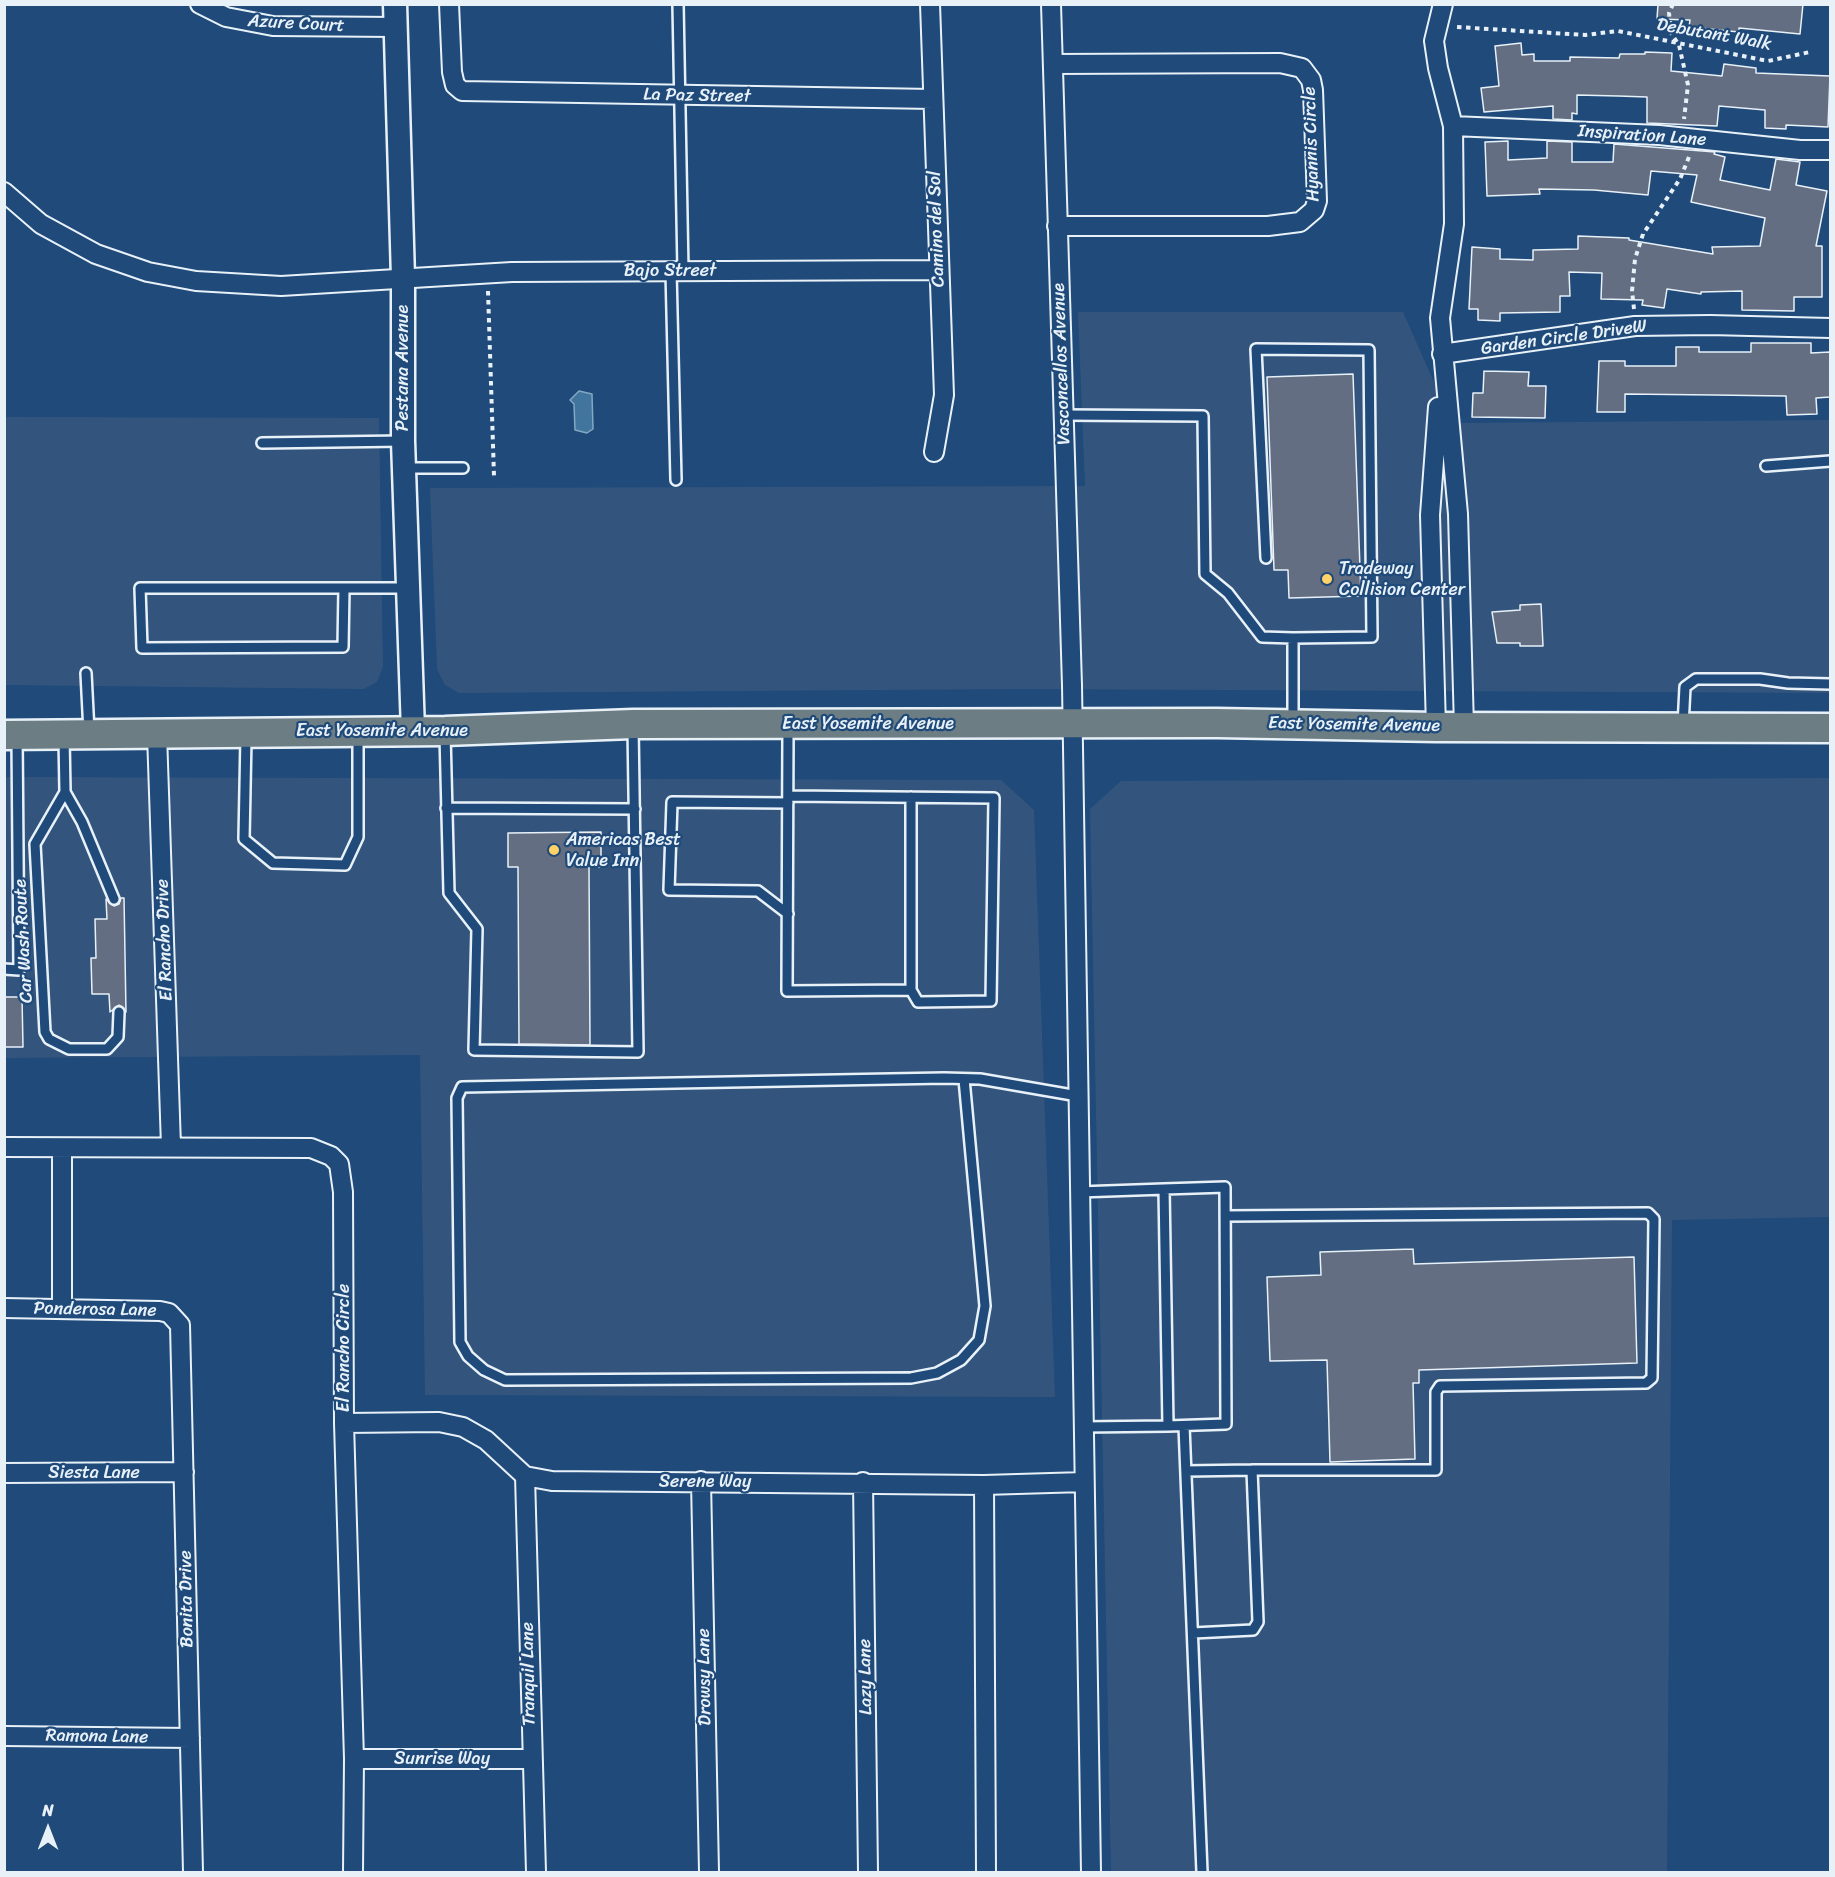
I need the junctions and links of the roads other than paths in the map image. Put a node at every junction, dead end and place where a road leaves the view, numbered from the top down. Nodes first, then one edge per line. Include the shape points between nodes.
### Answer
1 (200, 4) edge
2 (449, 4) edge
3 (678, 4) edge
4 (930, 4) edge
5 (1051, 4) edge
6 (1443, 4) edge
7 (395, 16) edge
8 (1053, 64) junction
9 (682, 96) junction
10 (933, 99) junction
11 (1453, 126) junction
12 (1830, 150) edge
13 (8, 202) edge
14 (1057, 226) junction
15 (938, 270) junction
16 (677, 271) junction
17 (403, 278) junction
18 (1830, 328) edge
19 (1442, 354) junction
20 (1063, 415) junction
21 (403, 441) junction
22 (262, 443) dead end
23 (934, 452) dead end
24 (1830, 461) edge
25 (1766, 466) dead end
26 (404, 468) junction
27 (463, 468) dead end
28 (675, 480) dead end
29 (1266, 558) dead end
30 (344, 588) junction
31 (409, 588) junction
32 (1293, 638) junction
33 (86, 673) dead end
34 (1830, 684) edge
35 (633, 724) junction
36 (788, 724) junction
37 (1073, 724) junction
38 (1293, 725) junction
39 (1436, 727) junction
40 (1464, 727) junction
41 (1683, 728) junction
42 (1830, 728) edge
43 (413, 731) junction
44 (445, 731) junction
45 (246, 732) junction
46 (358, 732) junction
47 (11, 734) edge
48 (76, 734) junction
49 (157, 734) junction
50 (65, 792) junction
51 (911, 797) junction
52 (788, 800) junction
53 (446, 808) junction
54 (635, 809) junction
55 (114, 898) dead end
56 (788, 914) junction
57 (4, 969) edge
58 (911, 990) junction
59 (119, 1012) dead end
60 (964, 1079) junction
61 (1078, 1096) junction
62 (171, 1146) junction
63 (4, 1147) edge
64 (62, 1148) junction
65 (1164, 1189) junction
66 (1079, 1192) junction
67 (1225, 1216) junction
68 (4, 1308) edge
69 (62, 1308) junction
70 (180, 1325) joint
71 (344, 1423) junction
72 (1083, 1426) junction
73 (1168, 1426) junction
74 (1184, 1426) junction
75 (1252, 1470) junction
76 (1186, 1472) junction
77 (4, 1473) edge
78 (184, 1473) junction
79 (525, 1476) junction
80 (701, 1481) junction
81 (864, 1482) junction
82 (1084, 1482) junction
83 (984, 1485) junction
84 (1193, 1634) junction
85 (4, 1736) edge
86 (190, 1738) junction
87 (354, 1759) junction
88 (531, 1759) junction
89 (193, 1872) edge
90 (352, 1872) edge
91 (536, 1872) edge
92 (709, 1872) edge
93 (868, 1872) edge
94 (986, 1872) edge
95 (1091, 1872) edge
96 (1202, 1872) edge

1 - 7 street, Azure Court via 225,17 273,26
2 - 9 street, La Paz Street via 452,72 462,91
3 - 9 lane
4 - 10 street, Camino del Sol
5 - 8 street, Vasconcellos Avenue
6 - 11 street via 1435,30 1438,68
7 - 17 street, Pestana Avenue
8 - 14 street, Vasconcellos Avenue
8 - 14 street, Hyannis Circle via 1280,63 1302,68 1314,90 1317,190 1314,210 1299,222 1268,226
9 - 10 street, La Paz Street
9 - 16 lane
10 - 15 street, Camino del Sol
11 - 12 street, Inspiration Lane
11 - 19 street via 1454,224 1440,318
13 - 17 street, Bajo Street via 96,254 148,272 281,286
14 - 20 street, Vasconcellos Avenue
15 - 16 street, Bajo Street
15 - 23 street, Camino del Sol via 944,395
16 - 17 street, Bajo Street via 512,272
16 - 28 lane
17 - 21 street, Pestana Avenue
18 - 19 street, Garden Circle DriveW via 1635,326
19 - 39 street via 1431,515
19 - 40 street via 1458,514
20 - 32 lane via 1203,416 1205,574 1228,592 1262,637
20 - 37 street, Vasconcellos Avenue
21 - 22 lane
21 - 26 street, Pestana Avenue
24 - 25 lane
26 - 27 lane
26 - 31 street, Pestana Avenue
29 - 32 lane via 1256,349 1369,350 1372,637
30 - 30 lane via 140,588 142,648 343,647
30 - 31 lane
31 - 43 street, Pestana Avenue
32 - 38 lane
33 - 48 lane
34 - 41 lane via 1696,679 1685,687
35 - 36 main road, East Yosemite Avenue
35 - 44 main road, East Yosemite Avenue
35 - 54 lane
36 - 37 main road, East Yosemite Avenue
36 - 52 lane
37 - 38 main road, East Yosemite Avenue
37 - 61 street, Vasconcellos Avenue
38 - 39 main road, East Yosemite Avenue
39 - 40 main road, East Yosemite Avenue
40 - 41 main road, East Yosemite Avenue
41 - 42 main road, East Yosemite Avenue
43 - 44 main road, East Yosemite Avenue
43 - 46 main road, East Yosemite Avenue
44 - 53 lane
45 - 46 main road, East Yosemite Avenue
45 - 46 lane via 244,839 273,863 345,865 358,837
45 - 49 main road, East Yosemite Avenue
47 - 48 main road, East Yosemite Avenue
47 - 57 lane via 19,970
48 - 49 main road, East Yosemite Avenue
48 - 50 lane
49 - 62 street, El Rancho Drive
50 - 55 lane
50 - 59 lane, Car Wash Route via 35,844 45,1032 49,1039 69,1049 107,1049 118,1037
51 - 52 lane
51 - 58 lane
51 - 58 lane via 994,798 991,1001 918,1002
52 - 56 lane
52 - 56 lane via 672,802 669,890 758,891
53 - 54 lane
53 - 54 lane via 449,893 477,929 474,1050 638,1052
56 - 58 lane via 787,991
60 - 60 lane via 462,1087 457,1098 460,1342 468,1356 484,1370 505,1380 911,1378 945,1369 961,1360 979,1340 985,1306
60 - 61 lane
61 - 66 street, Vasconcellos Avenue
62 - 64 street, El Rancho Circle
62 - 71 street, El Rancho Circle via 311,1148 339,1164 343,1192
63 - 64 street, El Rancho Circle
64 - 69 street
65 - 66 lane
65 - 67 lane via 1225,1187
65 - 73 lane
66 - 72 street, Vasconcellos Avenue
67 - 74 lane via 1226,1425
67 - 75 lane via 1648,1213 1654,1219 1652,1378 1646,1383 1440,1386 1436,1392 1436,1470
68 - 69 street, Ponderosa Lane
69 - 70 street, Ponderosa Lane via 160,1311 169,1313
70 - 78 street, Bonita Drive
71 - 79 street via 439,1422 463,1426 486,1440
71 - 87 street, El Rancho Circle
72 - 73 lane
72 - 82 street, Vasconcellos Avenue
73 - 74 lane
74 - 76 lane
75 - 76 lane
75 - 84 lane via 1258,1622 1253,1630
76 - 84 lane
77 - 78 street, Siesta Lane
78 - 86 street, Bonita Drive
79 - 80 street, Serene Way via 552,1481
79 - 88 street, Tranquil Lane
80 - 81 street, Serene Way
80 - 92 street, Drowsy Lane
81 - 83 street, Serene Way
81 - 93 street, Lazy Lane
82 - 83 street, Serene Way
82 - 95 street, Vasconcellos Avenue
83 - 94 street
84 - 96 lane
85 - 86 street, Ramona Lane
86 - 89 street, Bonita Drive
87 - 88 street, Sunrise Way
87 - 90 street, El Rancho Circle
88 - 91 street, Tranquil Lane

